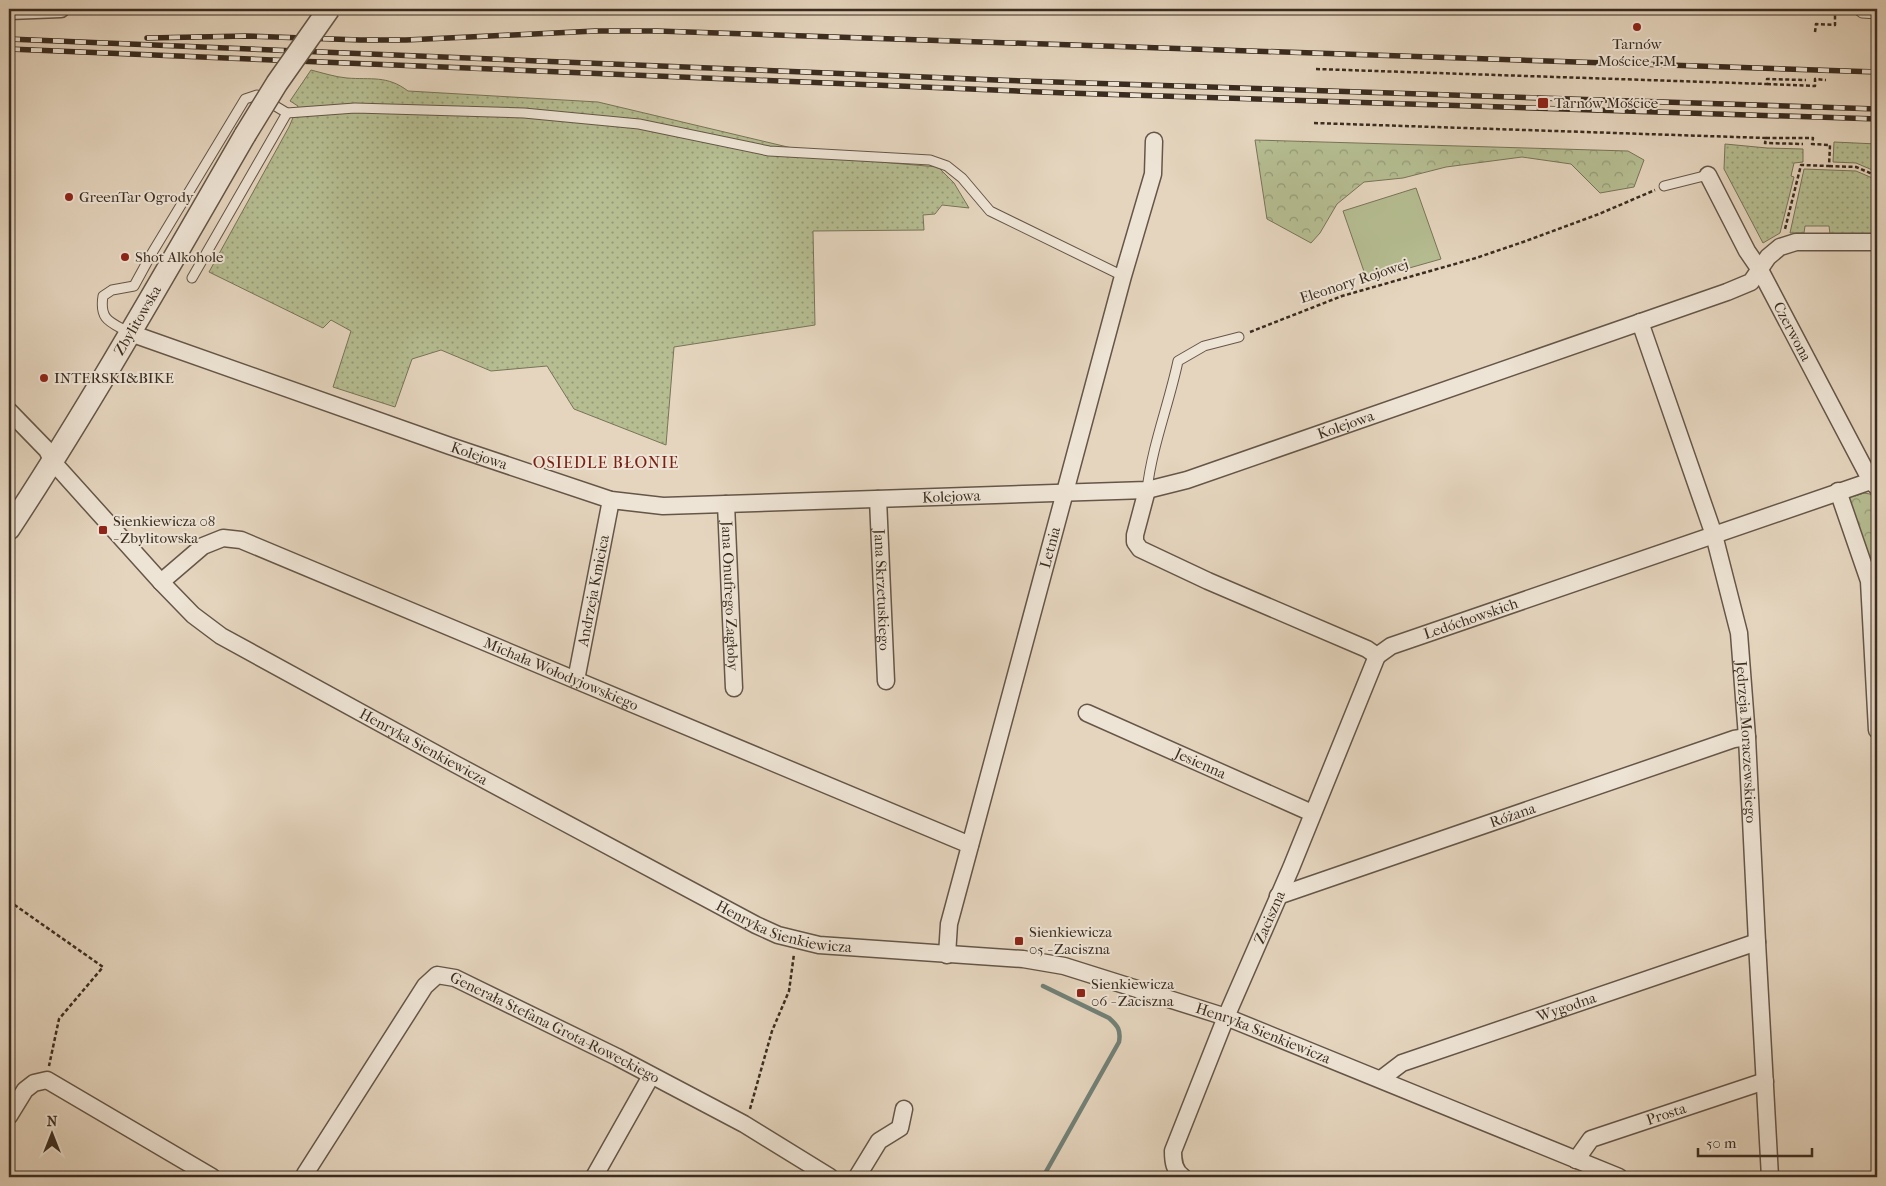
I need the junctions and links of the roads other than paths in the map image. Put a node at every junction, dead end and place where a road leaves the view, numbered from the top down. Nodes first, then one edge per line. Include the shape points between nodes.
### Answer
1 (61, 9) edge
2 (329, 9) edge
3 (1857, 9) edge
4 (9, 11) edge
5 (1877, 14) edge
6 (287, 113) junction
7 (1154, 141) dead end
8 (1708, 176) joint
9 (1664, 186) road end
10 (1877, 242) edge
11 (1760, 270) junction
12 (1123, 276) junction
13 (192, 278) dead end
14 (1640, 322) junction
15 (130, 333) junction
16 (1239, 337) road end
17 (9, 410) edge
18 (53, 462) junction
19 (1875, 483) edge
20 (1147, 490) junction
21 (1064, 492) junction
22 (1838, 492) junction
23 (878, 499) junction
24 (611, 500) junction
25 (726, 504) junction
26 (9, 529) edge
27 (1714, 535) junction
28 (161, 582) junction
29 (1377, 656) junction
30 (576, 680) junction
31 (886, 681) dead end
32 (734, 688) dead end
33 (1087, 714) dead end
34 (1877, 730) edge
35 (1747, 737) junction
36 (1312, 813) junction
37 (970, 845) junction
38 (1278, 896) junction
39 (1757, 942) junction
40 (948, 955) junction
41 (1226, 1016) junction
42 (651, 1076) junction
43 (1381, 1079) junction
44 (1765, 1081) junction
45 (904, 1109) dead end
46 (9, 1116) edge
47 (1576, 1160) junction
48 (306, 1176) edge
49 (212, 1177) edge
50 (594, 1177) edge
51 (830, 1177) edge
52 (856, 1177) edge
53 (1180, 1177) edge
54 (1619, 1177) edge
55 (1770, 1177) edge

1 - 4 street
2 - 15 street, Zbylitowska, bridge via 276,83
3 - 5 lane via 1862,14
6 - 12 lane via 355,108 524,113 639,124 769,150 930,160 947,166 962,178 990,211
6 - 13 lane
6 - 15 lane via 257,95 245,99 134,286 112,290 103,296 101,308 106,320
7 - 12 street, Letnia via 1153,174
8 - 9 lane
8 - 11 street, Czerwona
10 - 11 street, Kolejowa via 1796,242 1780,247
11 - 14 street, Kolejowa via 1751,282
11 - 19 street, Czerwona
12 - 21 street, Letnia
14 - 20 street, Kolejowa via 1196,477
14 - 27 street, Jędrzeja Moraczewskiego
15 - 18 street, Zbylitowska
15 - 24 street, Kolejowa
16 - 20 lane via 1204,346 1178,361
17 - 18 street, Henryka Sienkiewicza via 47,450
18 - 26 street, Zbylitowska
18 - 28 street, Henryka Sienkiewicza
19 - 22 street, Ledóchowskich
20 - 21 street, Kolejowa
20 - 29 street via 1135,536 1140,549
21 - 23 street, Kolejowa
21 - 37 street, Letnia
22 - 27 street, Ledóchowskich
22 - 34 street via 1869,581
23 - 25 street, Kolejowa
23 - 31 street, Jana Skrzetuskiego
24 - 25 street, Kolejowa via 663,506
24 - 30 street, Andrzeja Kmicica
25 - 32 street, Jana Onufrego Zagłoby
27 - 29 street, Ledóchowskich via 1391,646
27 - 35 street, Jędrzeja Moraczewskiego via 1739,633
28 - 30 street, Michała Wołodyjowskiego via 203,546 223,538 241,540
28 - 40 street, Henryka Sienkiewicza via 193,615 221,636 770,932 819,945
29 - 36 street, Zaciszna
30 - 37 street, Michała Wołodyjowskiego
33 - 36 street, Jesienna
35 - 38 street, Różana
35 - 39 street, Jędrzeja Moraczewskiego
36 - 38 street, Zaciszna
37 - 40 street, Letnia via 949,924
38 - 41 street, Zaciszna
39 - 43 street, Wygodna via 1402,1063
39 - 44 street, Jędrzeja Moraczewskiego
40 - 41 street, Henryka Sienkiewicza via 1023,959 1064,966
41 - 43 street, Henryka Sienkiewicza
41 - 53 street, Zaciszna via 1173,1151 1174,1165
42 - 48 street, Generała Stefana Grota-Roweckiego via 455,978 438,975 424,986
42 - 50 street
42 - 51 street, Generała Stefana Grota-Roweckiego via 744,1124
43 - 47 street, Henryka Sienkiewicza
44 - 47 street, Prosta via 1591,1139
44 - 55 street, Jędrzeja Moraczewskiego
45 - 52 street via 900,1128 879,1141
46 - 49 street via 26,1090 40,1082
47 - 54 street, Henryka Sienkiewicza

